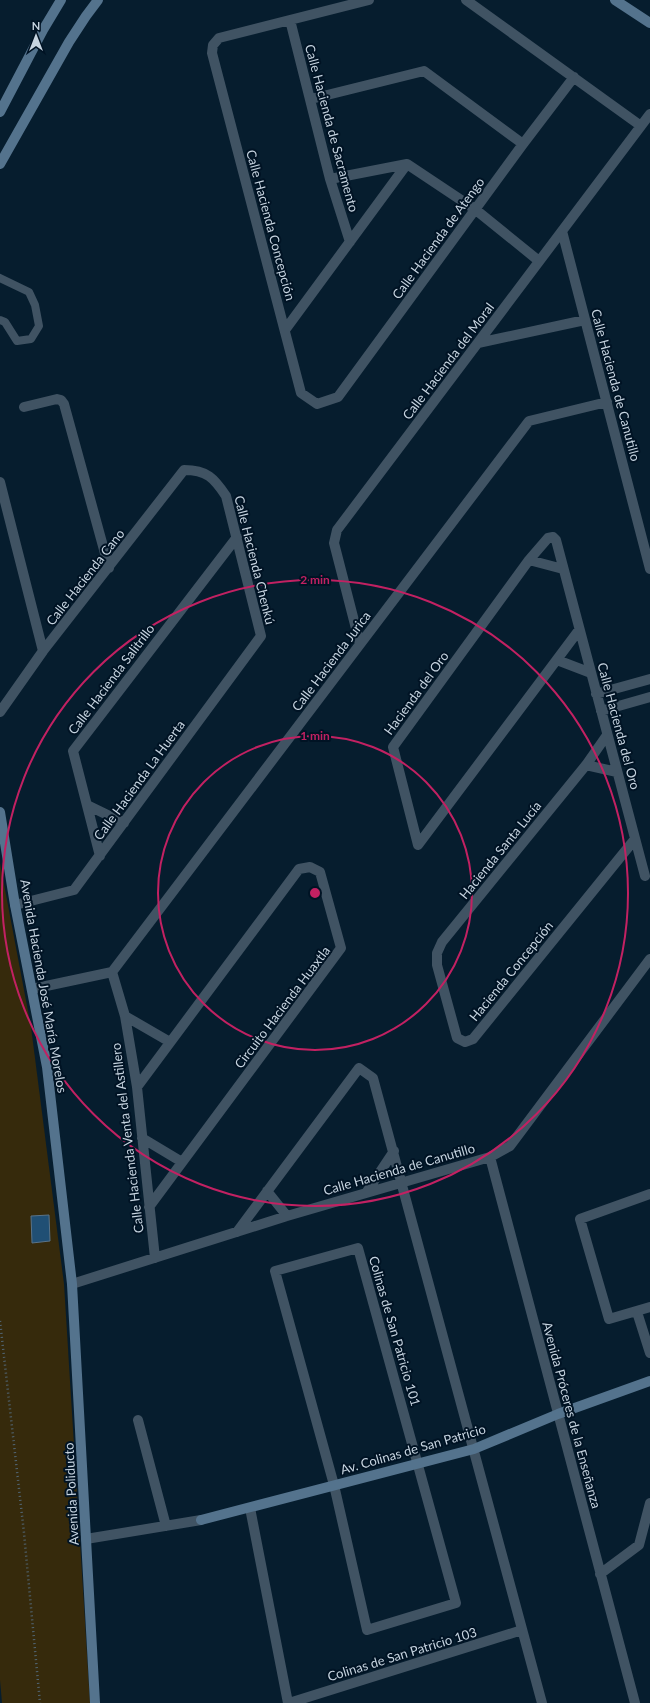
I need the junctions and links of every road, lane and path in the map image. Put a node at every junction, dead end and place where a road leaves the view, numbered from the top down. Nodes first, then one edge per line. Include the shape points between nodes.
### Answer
1 (61, 0) edge
2 (98, 0) edge
3 (369, 0) edge
4 (466, 0) edge
5 (614, 0) edge
6 (290, 20) junction
7 (650, 24) edge
8 (574, 78) junction
9 (311, 98) junction
10 (0, 112) edge
11 (650, 114) edge
12 (641, 126) junction
13 (523, 144) junction
14 (0, 164) edge
15 (407, 164) junction
16 (330, 179) junction
17 (476, 210) junction
18 (562, 231) junction
19 (350, 242) junction
20 (539, 261) junction
21 (0, 278) edge
22 (0, 320) edge
23 (585, 320) junction
24 (285, 330) junction
25 (478, 343) junction
26 (607, 402) junction
27 (317, 404) joint
28 (24, 407) dead end
29 (184, 470) joint
30 (0, 482) edge
31 (237, 537) junction
32 (529, 560) junction
33 (109, 568) junction
34 (563, 569) junction
35 (650, 569) edge
36 (579, 630) junction
37 (261, 636) joint
38 (360, 644) junction
39 (43, 651) junction
40 (557, 660) junction
41 (591, 673) junction
42 (650, 679) edge
43 (596, 694) junction
44 (650, 697) edge
45 (4, 701) edge
46 (601, 711) junction
47 (0, 712) edge
48 (607, 735) junction
49 (586, 765) junction
50 (618, 772) junction
51 (87, 805) junction
52 (0, 812) edge
53 (124, 823) junction
54 (636, 839) junction
55 (100, 856) junction
56 (645, 876) dead end
57 (15, 905) junction
58 (437, 953) joint
59 (650, 959) edge
60 (112, 972) junction
61 (32, 989) junction
62 (125, 1016) junction
63 (170, 1042) junction
64 (137, 1086) junction
65 (142, 1138) junction
66 (394, 1151) junction
67 (490, 1157) junction
68 (182, 1162) junction
69 (402, 1181) junction
70 (267, 1191) junction
71 (366, 1193) junction
72 (650, 1194) edge
73 (149, 1207) junction
74 (287, 1216) junction
75 (237, 1232) junction
76 (155, 1258) junction
77 (72, 1284) junction
78 (650, 1307) edge
79 (637, 1312) junction
80 (0, 1321) edge
81 (650, 1353) edge
82 (650, 1381) edge
83 (558, 1414) junction
84 (138, 1420) dead end
85 (474, 1449) junction
86 (418, 1463) junction
87 (334, 1485) junction
88 (650, 1503) edge
89 (250, 1508) junction
90 (201, 1520) joint
91 (166, 1526) junction
92 (86, 1539) junction
93 (600, 1574) junction
94 (522, 1630) junction
95 (40, 1703) edge
96 (95, 1703) edge
97 (288, 1703) edge
98 (542, 1703) edge
99 (635, 1703) edge

1 - 10 main road
2 - 14 main road via 69,42
3 - 6 street
4 - 8 street
5 - 7 main road
6 - 9 street, Calle Hacienda de Sacramento
6 - 24 street, Calle Hacienda Concepción via 219,38 212,45
8 - 12 street
8 - 13 street, Calle Hacienda de Atengo
9 - 13 street via 424,71
9 - 16 street, Calle Hacienda de Sacramento
11 - 12 street, Calle Hacienda del Moral
12 - 18 street, Calle Hacienda del Moral
13 - 17 street, Calle Hacienda de Atengo
15 - 16 street
15 - 17 street
15 - 19 street
16 - 19 street, Calle Hacienda de Sacramento
17 - 20 street
17 - 27 street, Calle Hacienda de Atengo via 338,397
18 - 20 street, Calle Hacienda del Moral
18 - 23 street, Calle Hacienda de Canutillo
19 - 24 street
20 - 25 street, Calle Hacienda del Moral
21 - 22 lane via 28,292 35,305 39,326 31,339 17,341 5,322
23 - 25 street
23 - 26 street, Calle Hacienda de Canutillo
24 - 27 street, Calle Hacienda Concepción via 302,393
25 - 38 street, Calle Hacienda del Moral via 337,530 334,543
26 - 35 street, Calle Hacienda de Canutillo
26 - 38 street, Calle Hacienda Jurica via 529,422
28 - 33 street via 57,399 64,404
29 - 31 street, Calle Hacienda Chenkú via 197,470 218,484 226,496
29 - 33 street, Calle Hacienda Cano
30 - 39 street
31 - 37 street, Calle Hacienda Chenkú
31 - 51 street, Calle Hacienda Salitrillo via 73,751
32 - 34 street
32 - 34 street, Hacienda del Oro via 548,538 553,536
32 - 40 street, Hacienda del Oro via 393,747 418,845
33 - 39 street, Calle Hacienda Cano
34 - 36 street, Hacienda del Oro
36 - 40 street, Hacienda del Oro
36 - 41 street, Calle Hacienda del Oro
37 - 53 street, Calle Hacienda La Huerta
38 - 60 street, Calle Hacienda Jurica
39 - 45 street, Calle Hacienda Cano
40 - 41 street
41 - 43 street, Calle Hacienda del Oro
42 - 43 street
43 - 46 street, Calle Hacienda del Oro
44 - 46 street
45 - 47 street, Calle Hacienda Cano
46 - 48 street, Calle Hacienda del Oro
48 - 49 street, Hacienda Santa Lucía
48 - 50 street, Calle Hacienda del Oro
49 - 50 street
49 - 58 street, Hacienda Santa Lucía via 442,942
50 - 54 street, Calle Hacienda del Oro
51 - 53 street
51 - 55 street, Calle Hacienda Salitrillo
52 - 57 main road, Avenida Hacienda José María Morelos
53 - 55 street, Calle Hacienda La Huerta
54 - 56 street, Calle Hacienda del Oro
54 - 58 street, Hacienda Concepción via 472,1039 465,1042 457,1038 437,965
55 - 57 street, Calle Hacienda La Huerta via 74,890
57 - 61 main road, Avenida Hacienda José María Morelos
59 - 67 street, Calle Hacienda de Canutillo via 510,1146
60 - 61 street
60 - 62 street, Calle Hacienda Venta del Astillero
61 - 77 main road, Avenida Hacienda José María Morelos via 47,1067
62 - 63 street
62 - 64 street, Calle Hacienda Venta del Astillero
63 - 64 street, Circuito Hacienda Huaxtla
63 - 68 street, Circuito Hacienda Huaxtla via 299,869 310,867 320,872 341,948
64 - 65 street, Calle Hacienda Venta del Astillero
65 - 68 street
65 - 73 street, Calle Hacienda Venta del Astillero
66 - 69 street
66 - 70 street via 373,1078 359,1068
66 - 71 street
67 - 69 street, Calle Hacienda de Canutillo
67 - 83 street, Avenida Próceres de la Enseñanza
68 - 73 street, Circuito Hacienda Huaxtla
69 - 71 street, Calle Hacienda de Canutillo
69 - 85 street
70 - 74 street
70 - 75 street
71 - 74 street, Calle Hacienda de Canutillo
72 - 79 street via 580,1219 609,1319
73 - 76 street, Calle Hacienda Venta del Astillero
74 - 75 street, Calle Hacienda de Canutillo
75 - 76 street, Calle Hacienda de Canutillo
76 - 77 street, Calle Hacienda de Canutillo
77 - 92 main road, Avenida Poliducto
78 - 79 street
79 - 81 street
80 - 95 path
82 - 83 main road, Av. Colinas de San Patricio
83 - 85 main road, Av. Colinas de San Patricio
83 - 93 street, Avenida Próceres de la Enseñanza
84 - 91 street
85 - 86 main road, Av. Colinas de San Patricio
85 - 94 street
86 - 87 main road, Av. Colinas de San Patricio
86 - 87 street via 456,1603 367,1630
86 - 87 street, Colinas de San Patricio 101 via 358,1248 275,1271
87 - 89 main road, Av. Colinas de San Patricio
88 - 93 street via 639,1545
89 - 90 main road, Av. Colinas de San Patricio
89 - 97 street, Colinas de San Patricio 103
90 - 91 street
91 - 92 street
92 - 96 main road, Avenida Poliducto
93 - 99 street, Avenida Próceres de la Enseñanza
94 - 97 street, Colinas de San Patricio 103
94 - 98 street

